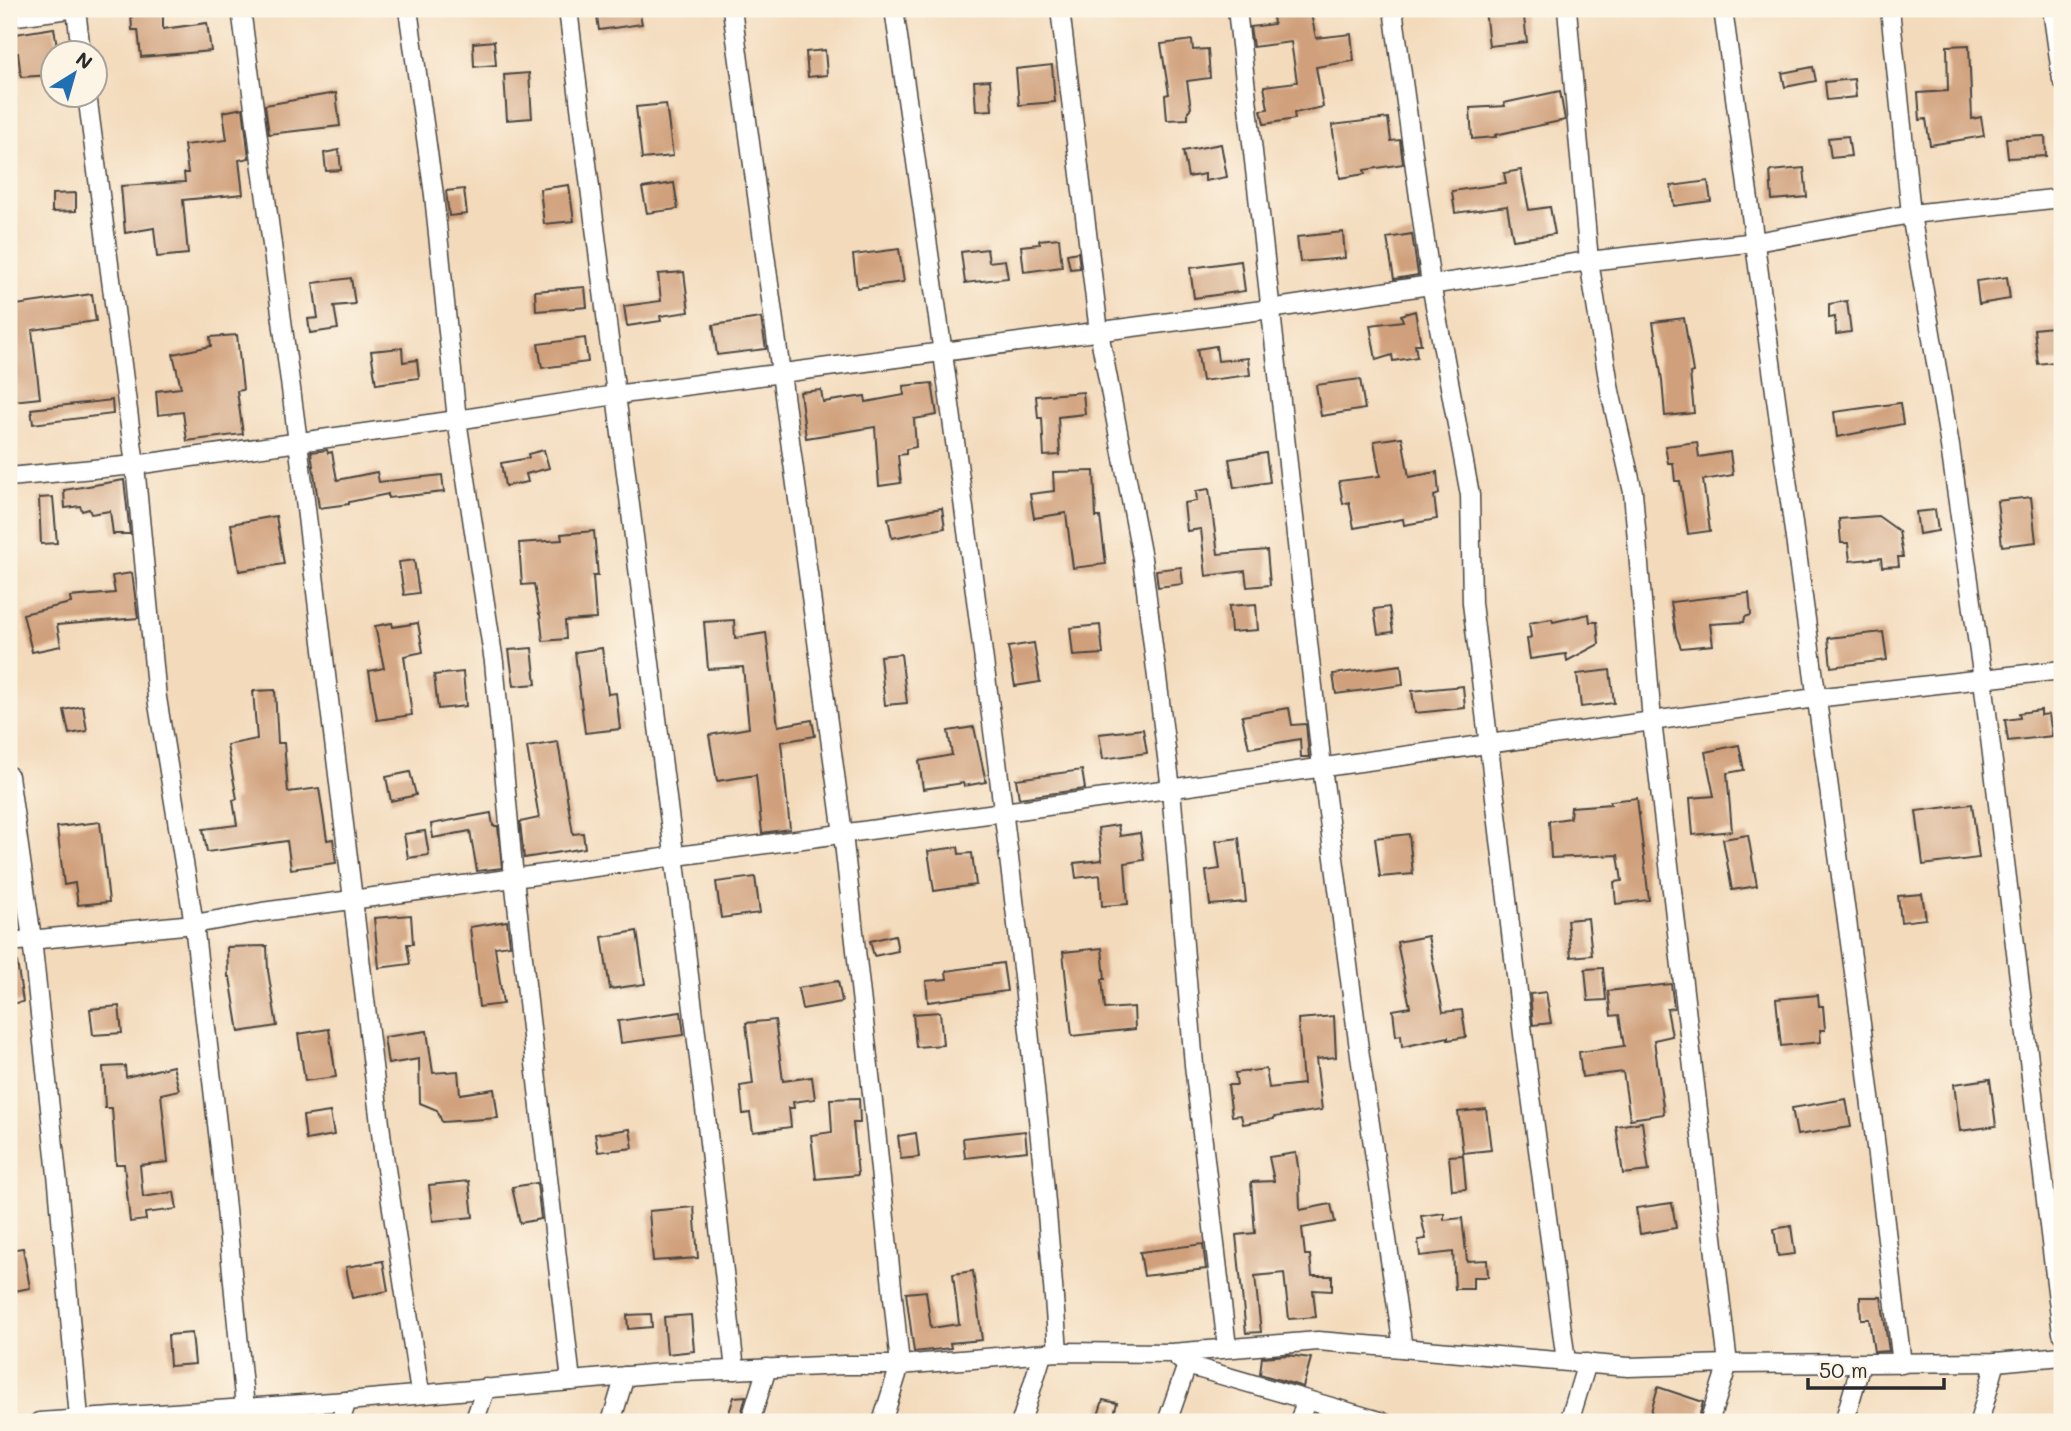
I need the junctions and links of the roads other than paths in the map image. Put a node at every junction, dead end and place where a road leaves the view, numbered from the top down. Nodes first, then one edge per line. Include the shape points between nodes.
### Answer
1 (70, 9) edge
2 (76, 9) edge
3 (241, 9) edge
4 (408, 9) edge
5 (568, 9) edge
6 (732, 9) edge
7 (894, 9) edge
8 (1060, 9) edge
9 (1237, 9) edge
10 (1393, 9) edge
11 (1567, 9) edge
12 (1723, 9) edge
13 (1890, 9) edge
14 (2053, 9) edge
15 (9, 17) edge
16 (79, 38) edge
17 (2062, 80) edge
18 (89, 108) edge
19 (2062, 198) edge
20 (1911, 214) junction
21 (1756, 242) junction
22 (1589, 261) junction
23 (1431, 284) junction
24 (1270, 309) junction
25 (1099, 332) junction
26 (944, 353) junction
27 (781, 373) junction
28 (614, 395) junction
29 (457, 420) junction
30 (299, 442) junction
31 (135, 465) junction
32 (9, 477) edge
33 (2062, 670) edge
34 (1983, 680) junction
35 (1815, 698) junction
36 (1652, 721) junction
37 (1490, 743) junction
38 (1322, 767) junction
39 (9, 776) edge
40 (1171, 789) junction
41 (1004, 812) junction
42 (844, 834) junction
43 (674, 855) junction
44 (514, 878) junction
45 (355, 901) junction
46 (194, 924) junction
47 (32, 939) junction
48 (9, 942) edge
49 (2062, 1333) edge
50 (1227, 1347) junction
51 (1403, 1348) junction
52 (1172, 1353) junction
53 (1050, 1354) junction
54 (2062, 1356) edge
55 (1566, 1361) junction
56 (1996, 1362) junction
57 (1587, 1363) junction
58 (1728, 1364) junction
59 (1861, 1364) junction
60 (1902, 1364) junction
61 (1187, 1365) junction
62 (900, 1366) junction
63 (767, 1368) junction
64 (734, 1370) junction
65 (625, 1376) junction
66 (571, 1381) junction
67 (486, 1388) junction
68 (420, 1393) junction
69 (347, 1401) junction
70 (1306, 1401) junction
71 (245, 1408) junction
72 (202, 1417) edge
73 (77, 1420) edge
74 (39, 1422) edge
75 (340, 1422) edge
76 (474, 1422) edge
77 (611, 1422) edge
78 (750, 1422) edge
79 (882, 1422) edge
80 (1021, 1422) edge
81 (1167, 1422) edge
82 (1299, 1422) edge
83 (1383, 1422) edge
84 (1569, 1422) edge
85 (1709, 1422) edge
86 (1844, 1422) edge
87 (1979, 1422) edge

1 - 15 street
2 - 16 street
3 - 30 street
4 - 29 street via 434,195
5 - 28 street
6 - 27 street
7 - 26 street
8 - 25 street
9 - 24 street
10 - 23 street
11 - 22 street
12 - 21 street
13 - 20 street
14 - 17 street
18 - 31 street
19 - 20 street
20 - 21 street
20 - 34 street
21 - 22 street
21 - 35 street
22 - 23 street
22 - 36 street via 1610,391 1633,492
23 - 24 street
23 - 37 street via 1470,495 1472,603
24 - 25 street
24 - 38 street
25 - 26 street
25 - 40 street via 1142,558
26 - 27 street
26 - 41 street
27 - 28 street
27 - 42 street
28 - 29 street
28 - 43 street
29 - 30 street
29 - 44 street via 494,662
30 - 31 street
30 - 45 street
31 - 32 street
31 - 46 street via 157,698
33 - 34 street
34 - 35 street
34 - 49 street
35 - 36 street
35 - 60 street
36 - 37 street
36 - 58 street
37 - 38 street
37 - 55 street
38 - 40 street
38 - 51 street
39 - 47 street
40 - 41 street
40 - 50 street via 1194,1065
41 - 42 street
41 - 53 street via 1032,1048
42 - 43 street
42 - 62 street
43 - 44 street
43 - 64 street
44 - 45 street
44 - 66 street
45 - 46 street
45 - 68 street via 383,1149
46 - 47 street
46 - 71 street
47 - 48 street
47 - 73 street
50 - 51 street via 1318,1341
50 - 52 street
51 - 55 street
52 - 53 street
52 - 61 street
53 - 62 street
53 - 80 street
54 - 56 street
55 - 57 street
56 - 60 street
56 - 87 street
57 - 58 street via 1628,1367
57 - 84 street
58 - 59 street
58 - 85 street
59 - 60 street
59 - 86 street
61 - 70 street
61 - 81 street
62 - 63 street
62 - 79 street
63 - 64 street
63 - 78 street
64 - 65 street
65 - 66 street
65 - 77 street
66 - 67 street
67 - 68 street
67 - 76 street
68 - 69 street
69 - 71 street
69 - 75 street
70 - 82 street
70 - 83 street
71 - 72 street
72 - 73 street
73 - 74 street

